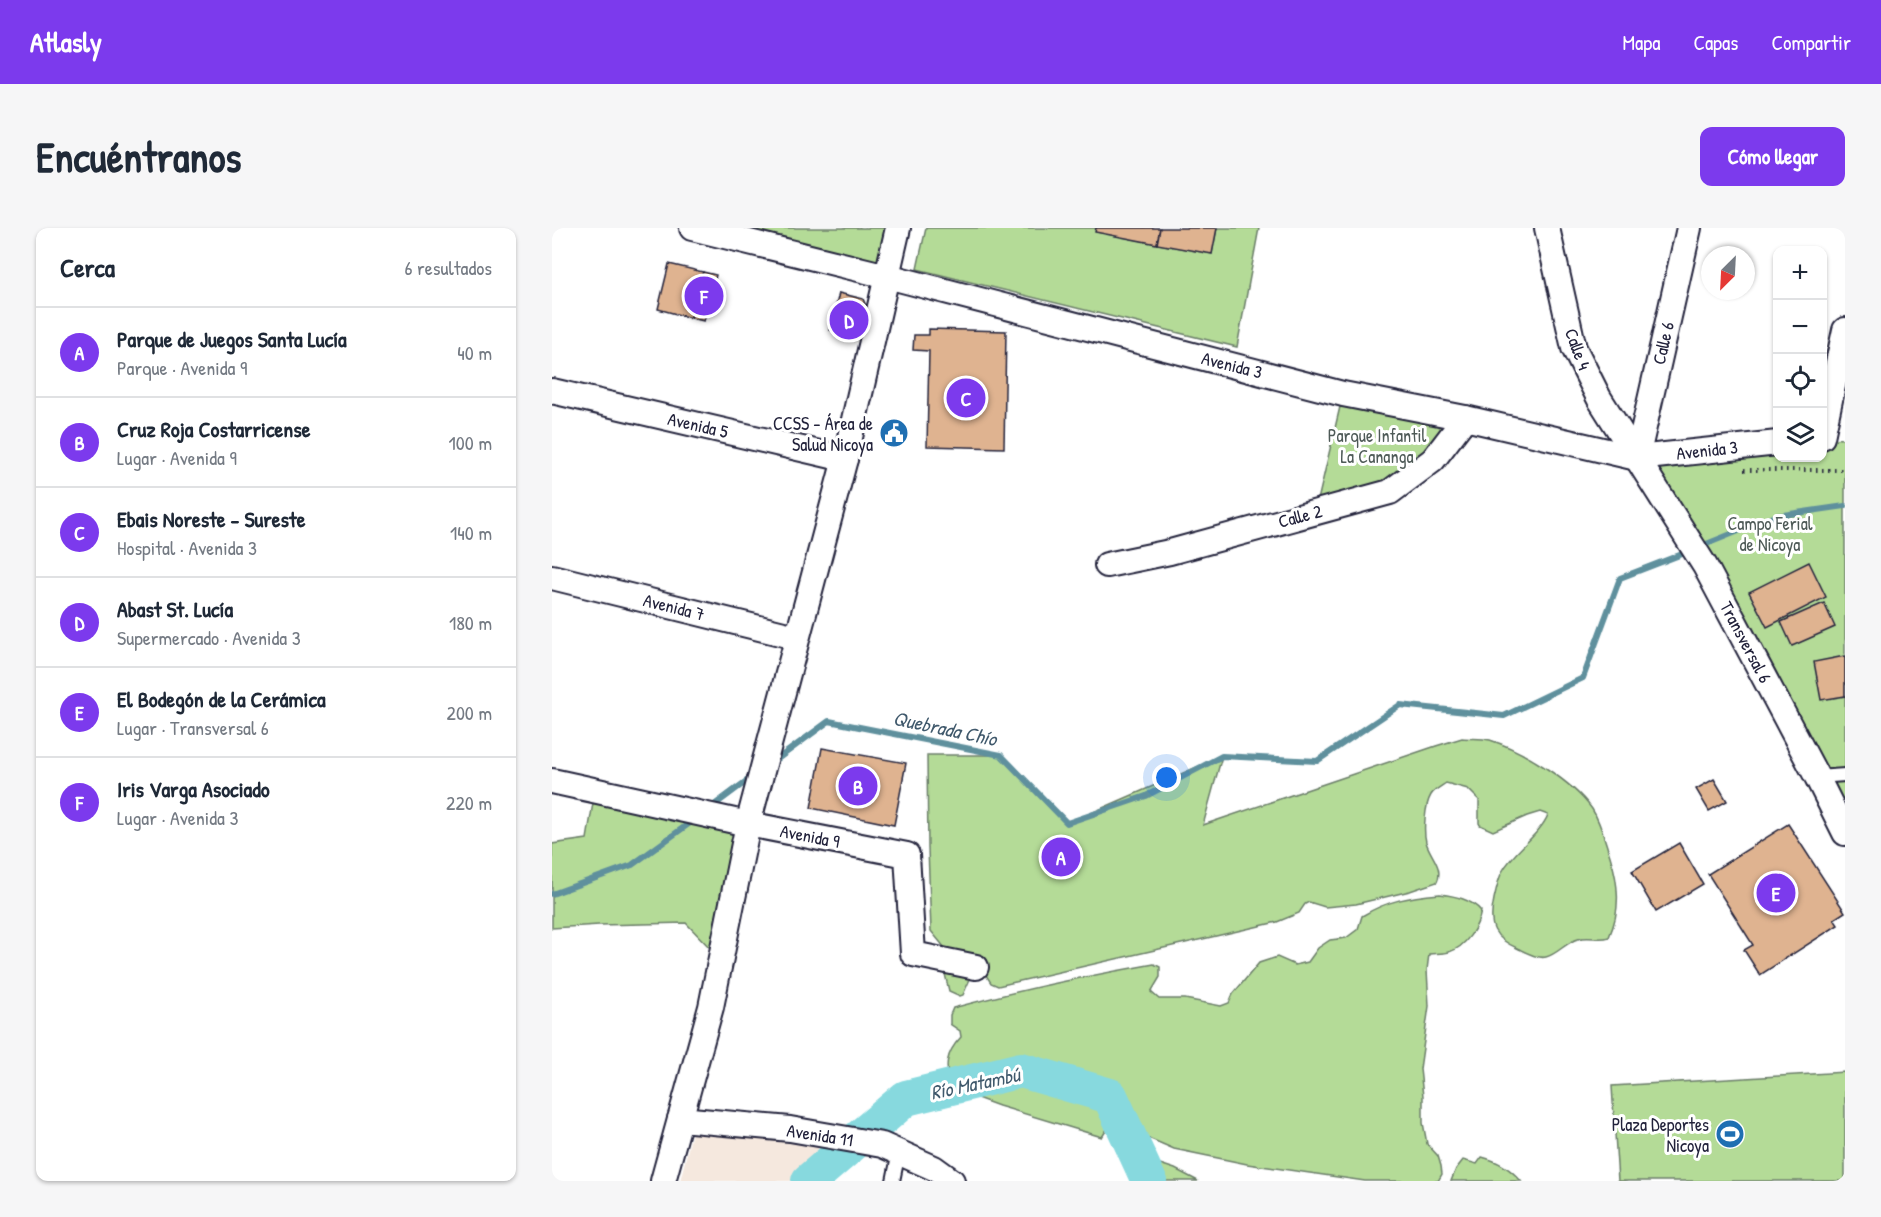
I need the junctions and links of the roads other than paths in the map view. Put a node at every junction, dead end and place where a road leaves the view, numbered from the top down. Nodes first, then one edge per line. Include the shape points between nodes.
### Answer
1 (692, 228) edge
2 (898, 228) edge
3 (1547, 228) edge
4 (1689, 228) edge
5 (887, 276) junction
6 (1845, 330) edge
7 (552, 391) edge
8 (1827, 415) edge
9 (1465, 418) junction
10 (1827, 438) edge
11 (1845, 439) edge
12 (1773, 444) edge
13 (1637, 458) junction
14 (845, 459) junction
15 (1107, 565) dead end
16 (552, 577) edge
17 (796, 637) junction
18 (1845, 775) edge
19 (1817, 777) junction
20 (552, 781) edge
21 (748, 824) junction
22 (1845, 832) edge
23 (976, 967) dead end
24 (680, 1119) junction
25 (890, 1149) junction
26 (663, 1181) edge
27 (893, 1181) edge
28 (952, 1181) edge

1 - 5 street, Avenida 3
2 - 5 street
3 - 13 street, Calle 4 via 1574,348 1599,398
4 - 13 street, Calle 6
5 - 9 street, Avenida 3 via 1344,394
5 - 14 street
6 - 8 street
7 - 14 street, Avenida 5
9 - 13 street, Avenida 3
9 - 15 street, Calle 2 via 1433,460 1390,492 1170,552
10 - 11 street
12 - 13 street, Avenida 3
13 - 19 street, Transversal 6 via 1705,566
14 - 17 street
16 - 17 street, Avenida 7
17 - 21 street
18 - 19 lane
19 - 22 street, Transversal 6
20 - 21 street, Avenida 9
21 - 23 street, Avenida 9 via 907,855 913,954
21 - 24 street via 711,1007
24 - 25 street, Avenida 11 via 790,1129
24 - 26 street
25 - 27 lane
25 - 28 street, Avenida 11 via 934,1168

